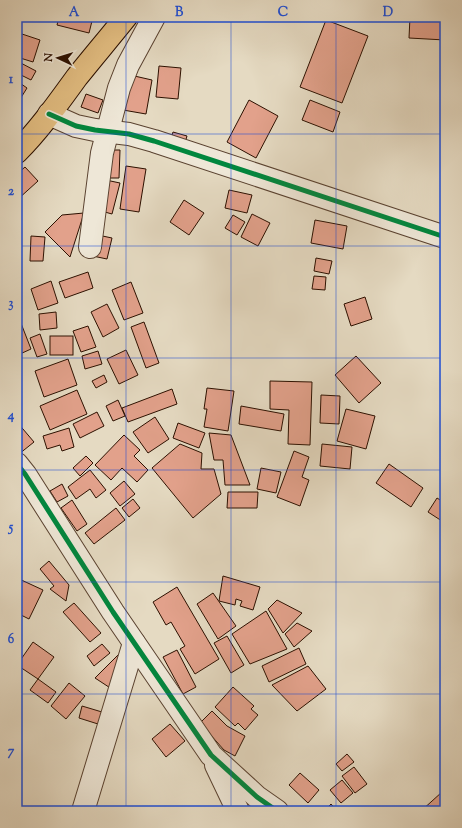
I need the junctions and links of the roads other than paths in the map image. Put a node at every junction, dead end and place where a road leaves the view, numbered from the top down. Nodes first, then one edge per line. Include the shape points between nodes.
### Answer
1 (126, 17) edge
2 (154, 17) edge
3 (49, 114) junction
4 (108, 132) junction
5 (17, 152) edge
6 (445, 237) edge
7 (90, 247) dead end
8 (18, 467) edge
9 (134, 643) junction
10 (212, 755) junction
11 (83, 811) edge
12 (238, 811) edge
13 (277, 811) edge

1 - 3 main road
2 - 4 street via 128,65 119,88
3 - 4 street via 76,126
3 - 5 main road
4 - 6 street via 154,141
4 - 7 street via 102,153
8 - 9 street
9 - 10 street
9 - 11 street
10 - 12 street
10 - 13 street

